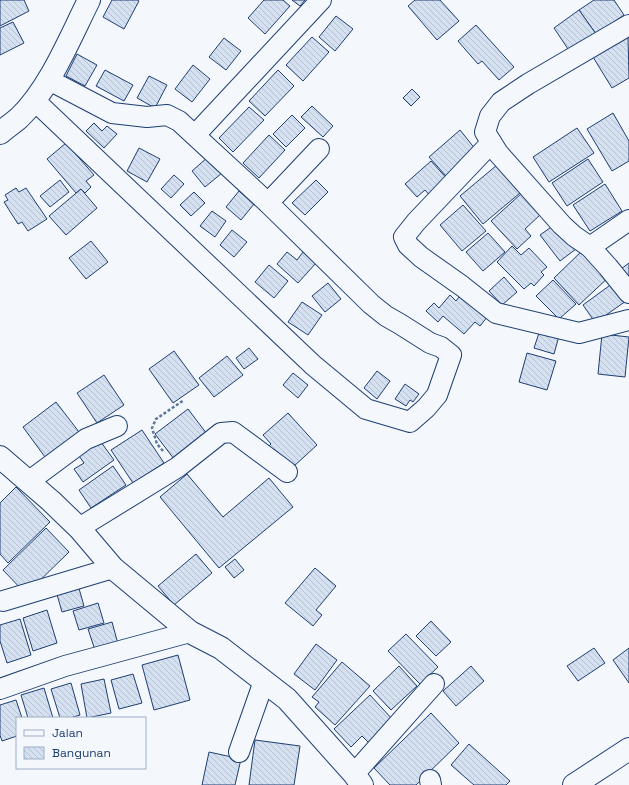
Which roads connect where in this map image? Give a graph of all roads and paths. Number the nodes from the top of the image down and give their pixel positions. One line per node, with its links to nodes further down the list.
1 (89, 0): 4 (street)
2 (320, 0): 7 (street)
3 (629, 25): 8 (street)
4 (48, 80): 5 (street); 7 (street)
5 (34, 100): 6 (street); 10 (street)
6 (0, 133)
7 (195, 135): 10 (street)
8 (491, 143): 12 (street); 14 (street)
9 (319, 149): 10 (street)
10 (268, 203)
11 (629, 220): 12 (street)
12 (590, 247): 13 (street)
13 (629, 293)
14 (629, 320)
15 (184, 400): 18 (path)
16 (117, 426): 20 (street)
17 (0, 457): 20 (street)
18 (178, 467): 19 (street); 21 (street)
19 (287, 472)
20 (28, 482): 21 (street)
21 (79, 528): 22 (street)
22 (113, 568): 23 (street); 24 (street)
23 (3, 601)
24 (190, 632): 25 (street); 27 (street)
25 (264, 681): 29 (street); 30 (street)
26 (434, 684): 30 (street)
27 (0, 689)
28 (629, 749): 31 (street)
29 (238, 752)
30 (358, 779)
31 (574, 785)

